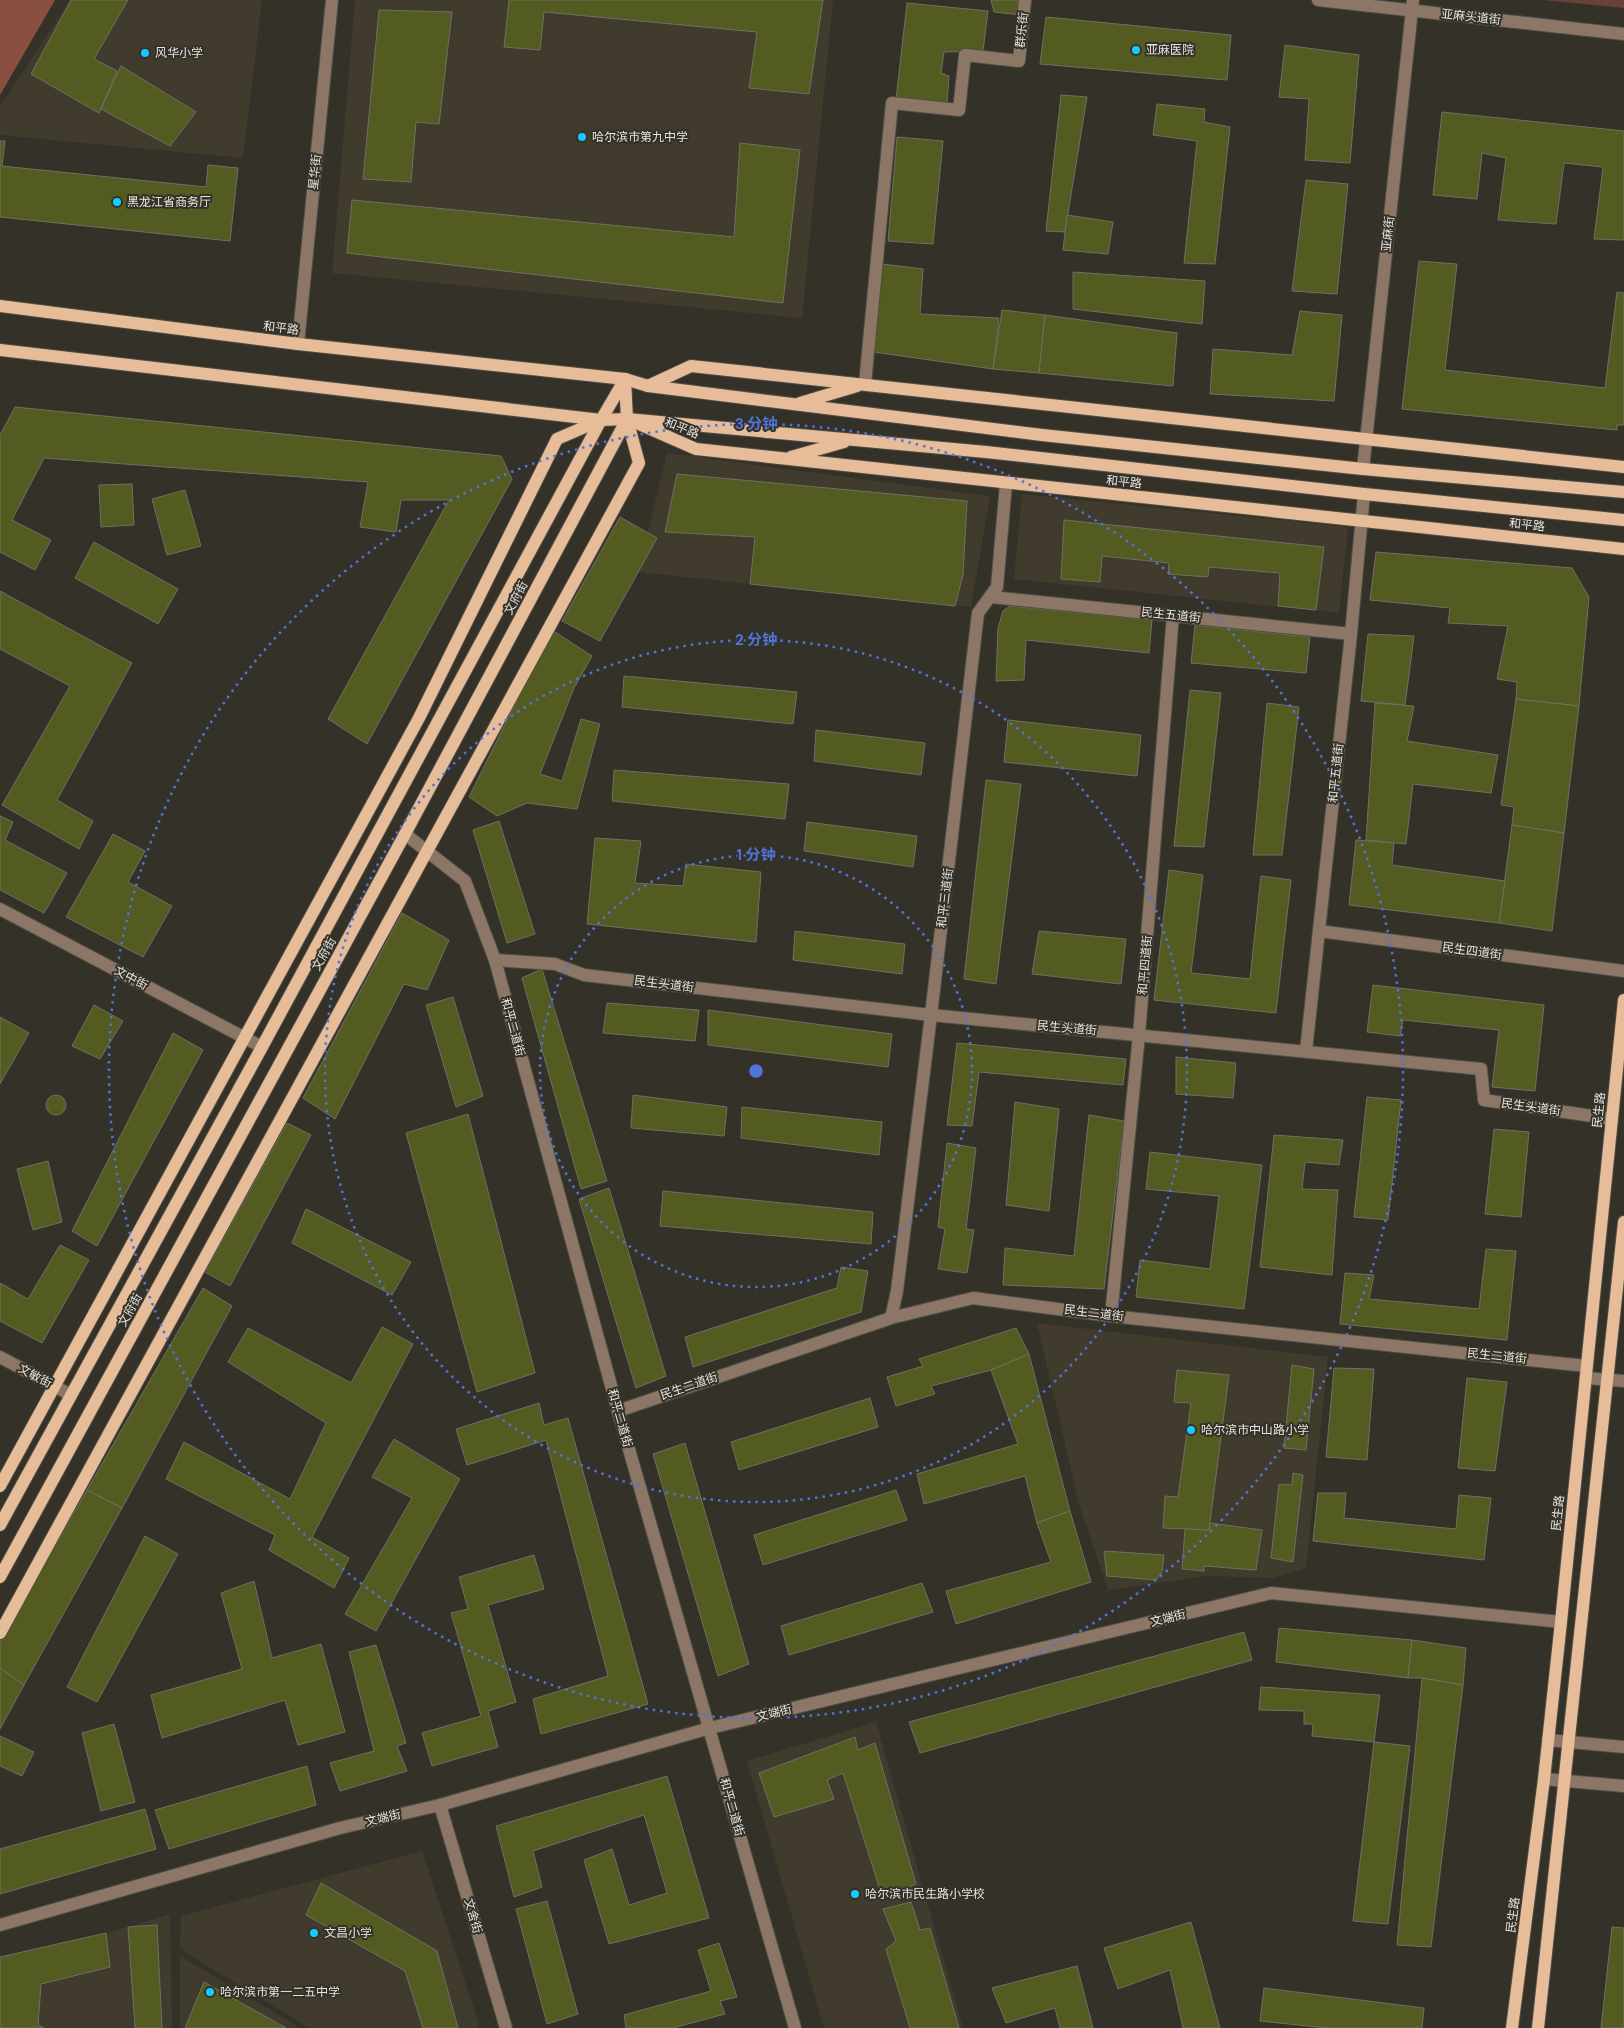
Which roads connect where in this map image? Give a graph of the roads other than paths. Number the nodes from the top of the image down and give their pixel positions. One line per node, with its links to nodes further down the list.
1 (332, 0): 7 (street, 星华街)
2 (1025, 0): 10 (street, 群乐街)
3 (1318, 0): 4 (street, 亚麻头道街)
4 (1412, 5): 5 (street, 亚麻头道街); 15 (street, 亚麻街)
5 (1624, 34)
6 (0, 306): 7 (main road, 和平路)
7 (298, 344): 9 (main road, 和平路)
8 (0, 350): 14 (main road, 和平路)
9 (625, 379): 11 (main road, 和平路); 13 (main road); 14 (main road, 文府街)
10 (865, 384): 11 (main road); 12 (main road); 15 (main road)
11 (648, 386): 12 (main road, 和平路)
12 (794, 404): 19 (main road, 和平路)
13 (627, 419): 14 (main road, 和平路); 16 (main road, 和平路); 17 (main road, 和平路); 29 (main road, 文府街); 30 (main road)
14 (601, 420): 38 (main road); 39 (main road, 文府街)
15 (1366, 439): 18 (main road); 19 (street, 亚麻街)
16 (853, 440): 17 (main road); 22 (main road, 和平路)
17 (784, 459): 20 (main road, 和平路)
18 (1624, 467)
19 (1362, 469): 21 (main road, 和平路)
20 (1006, 484): 24 (main road, 和平路); 26 (street, 和平三道街)
21 (1624, 492)
22 (1364, 494): 23 (main road, 和平路); 24 (street, 和平五道街)
23 (1624, 520)
24 (1362, 521): 25 (main road, 和平路); 28 (street, 和平五道街)
25 (1624, 549)
26 (991, 597): 27 (street, 民生五道街); 36 (street, 和平三道街)
27 (1173, 615): 28 (street, 民生五道街); 37 (street, 和平四道街)
28 (1351, 634): 32 (street, 和平五道街)
29 (406, 834): 30 (street, 和平二道街); 54 (main road, 文府街)
30 (427, 851): 33 (street, 和平二道街); 56 (main road)
31 (0, 908): 38 (street, 文中街)
32 (1320, 931): 34 (street, 民生四道街); 40 (street, 和平五道街)
33 (495, 960): 36 (street, 民生头道街); 51 (street, 和平二道街)
34 (1624, 971)
35 (1624, 1000): 41 (main road, 民生路)
36 (931, 1015): 37 (street, 民生头道街); 44 (street, 和平三道街)
37 (1139, 1035): 40 (street, 民生头道街); 43 (street, 和平四道街)
38 (244, 1038): 39 (street, 文中街); 49 (main road)
39 (262, 1047): 50 (main road, 文府街)
40 (1306, 1051): 41 (street, 民生头道街)
41 (1612, 1118): 46 (main road, 民生路)
42 (1624, 1222): 47 (main road)
43 (1112, 1316): 44 (street, 民生二道街); 46 (street, 民生二道街)
44 (891, 1318): 51 (street, 民生二道街)
45 (0, 1357): 49 (street, 文敏街)
46 (1586, 1372): 47 (street, 民生二道街); 55 (main road, 民生路)
47 (1606, 1379): 48 (street, 民生二道街); 59 (main road)
48 (1624, 1380)
49 (54, 1386): 50 (street, 文敏街); 52 (main road)
50 (71, 1395): 53 (main road, 文府街)
51 (618, 1410): 57 (street, 和平二道街)
52 (0, 1486)
53 (0, 1525)
54 (0, 1576)
55 (1561, 1622): 57 (street, 文端街); 58 (main road, 民生路)
56 (0, 1633)
57 (710, 1728): 64 (street, 文端街); 67 (street, 和平二道街)
58 (1548, 1740): 59 (street); 61 (main road, 民生路)
59 (1568, 1741): 60 (street); 62 (main road)
60 (1624, 1747)
61 (1544, 1779): 62 (street); 68 (main road, 民生路)
62 (1565, 1781): 63 (street); 69 (main road)
63 (1624, 1786)
64 (440, 1805): 65 (street, 文端街); 66 (street, 文舍街)
65 (0, 1925)
66 (506, 2028)
67 (795, 2028)
68 (1512, 2028)
69 (1538, 2028)

